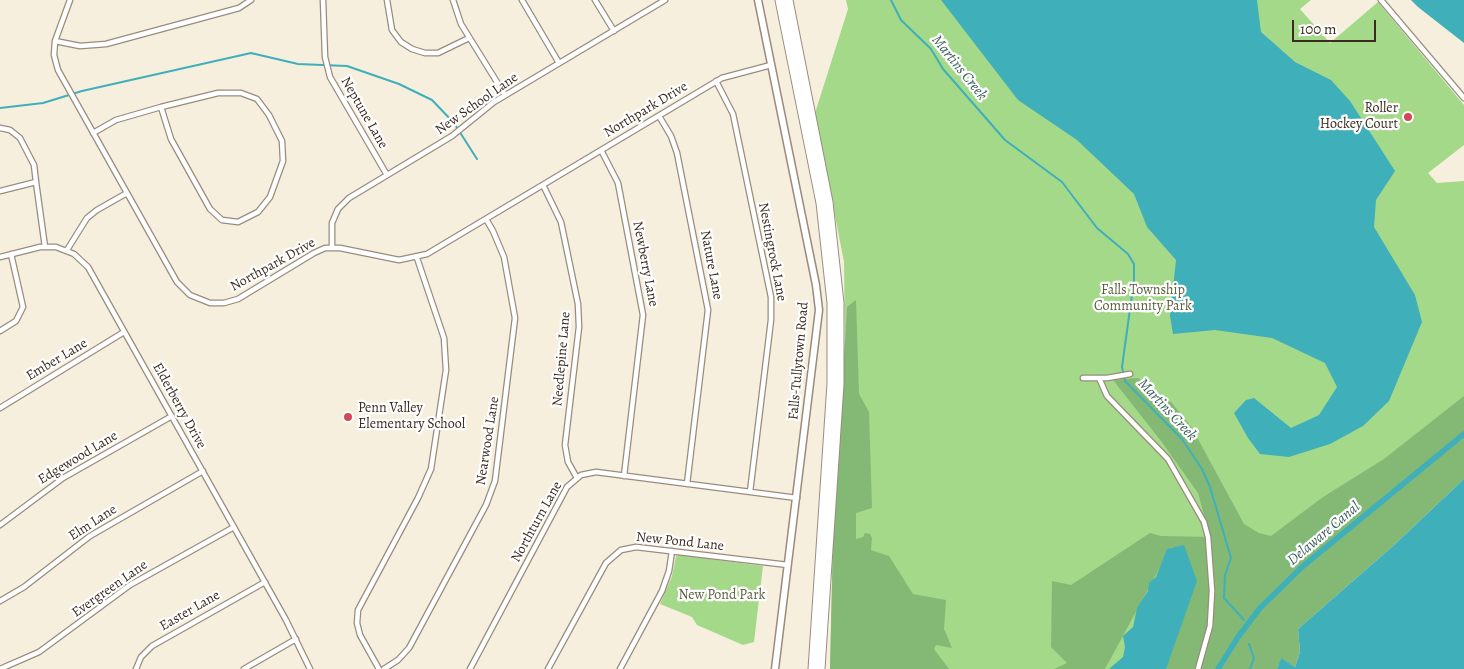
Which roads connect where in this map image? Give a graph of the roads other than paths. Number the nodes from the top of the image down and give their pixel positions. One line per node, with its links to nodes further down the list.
1 (70, 0): 15 (street, Northpark Drive)
2 (250, 0): 15 (street)
3 (323, 0): 26 (street, Neptune Lane)
4 (387, 0): 14 (street)
5 (452, 0): 14 (street)
6 (522, 0): 16 (street)
7 (595, 0): 13 (street)
8 (665, 0): 13 (street, New School Lane)
9 (758, 0): 17 (street, Falls-Tullytown Road)
10 (780, 0): 69 (highway)
11 (788, 0): 56 (highway)
12 (1381, 0): 20 (street)
13 (614, 31): 16 (street, New School Lane)
14 (469, 38): 19 (street)
15 (55, 41): 24 (street, Northpark Drive)
16 (559, 64): 19 (street, New School Lane)
17 (771, 65): 18 (street, Northpark Drive); 50 (street, Falls-Tullytown Road)
18 (716, 82): 22 (street, Northpark Drive); 49 (street, Nestingrock Lane)
19 (505, 95): 26 (street, New School Lane)
20 (1464, 98)
21 (161, 108): 21 (street); 24 (street)
22 (658, 116): 25 (street, Northpark Drive); 48 (street, Nature Lane)
23 (0, 128): 27 (street)
24 (93, 133): 30 (street, Northpark Drive)
25 (601, 150): 28 (street, Northpark Drive); 46 (street, Newberry Lane)
26 (387, 175): 33 (street, New School Lane)
27 (36, 182): 29 (street); 32 (street)
28 (543, 185): 31 (street, Northpark Drive); 47 (street, Needlepine Lane)
29 (0, 191)
30 (127, 193): 33 (street, Northpark Drive); 34 (street)
31 (486, 219): 37 (street, Northpark Drive); 64 (street, Nearwood Lane)
32 (45, 247): 34 (street); 35 (street)
33 (332, 248): 37 (street, Northpark Drive)
34 (68, 250): 39 (street, Elderberry Drive)
35 (11, 254): 36 (street); 38 (street)
36 (0, 257)
37 (417, 258): 63 (street)
38 (0, 330)
39 (124, 332): 43 (street, Ember Lane); 44 (street, Elderberry Drive)
40 (1130, 374): 42 (street)
41 (1083, 378): 42 (street)
42 (1099, 378): 72 (street)
43 (0, 408)
44 (172, 416): 45 (street, Elderberry Drive); 51 (street, Edgewood Lane)
45 (203, 472): 52 (street, Elderberry Drive); 57 (street, Elm Lane)
46 (624, 476): 47 (street, Northturn Lane); 48 (street, Northturn Lane)
47 (577, 478): 65 (street, Northturn Lane)
48 (687, 484): 49 (street, Northturn Lane)
49 (750, 492): 50 (street, Northturn Lane)
50 (797, 498): 54 (street, Falls-Tullytown Road)
51 (0, 525)
52 (234, 527): 55 (street, Elderberry Drive); 59 (street, Evergreen Lane)
53 (672, 551): 54 (street, New Pond Lane); 66 (street, New Pond Lane); 67 (street)
54 (788, 565): 68 (street, Falls-Tullytown Road)
55 (265, 582): 58 (street, Elderberry Drive); 60 (street, Easter Lane)
56 (825, 594): 70 (highway); 71 (highway)
57 (0, 601)
58 (296, 639): 61 (street); 62 (street, Elderberry Drive)
59 (0, 669)
60 (136, 669)
61 (244, 669)
62 (310, 669)
63 (379, 669)
64 (384, 669)
65 (470, 669)
66 (548, 669)
67 (620, 669)
68 (775, 669)
69 (811, 669)
70 (820, 669)
71 (825, 669)
72 (1198, 669)

